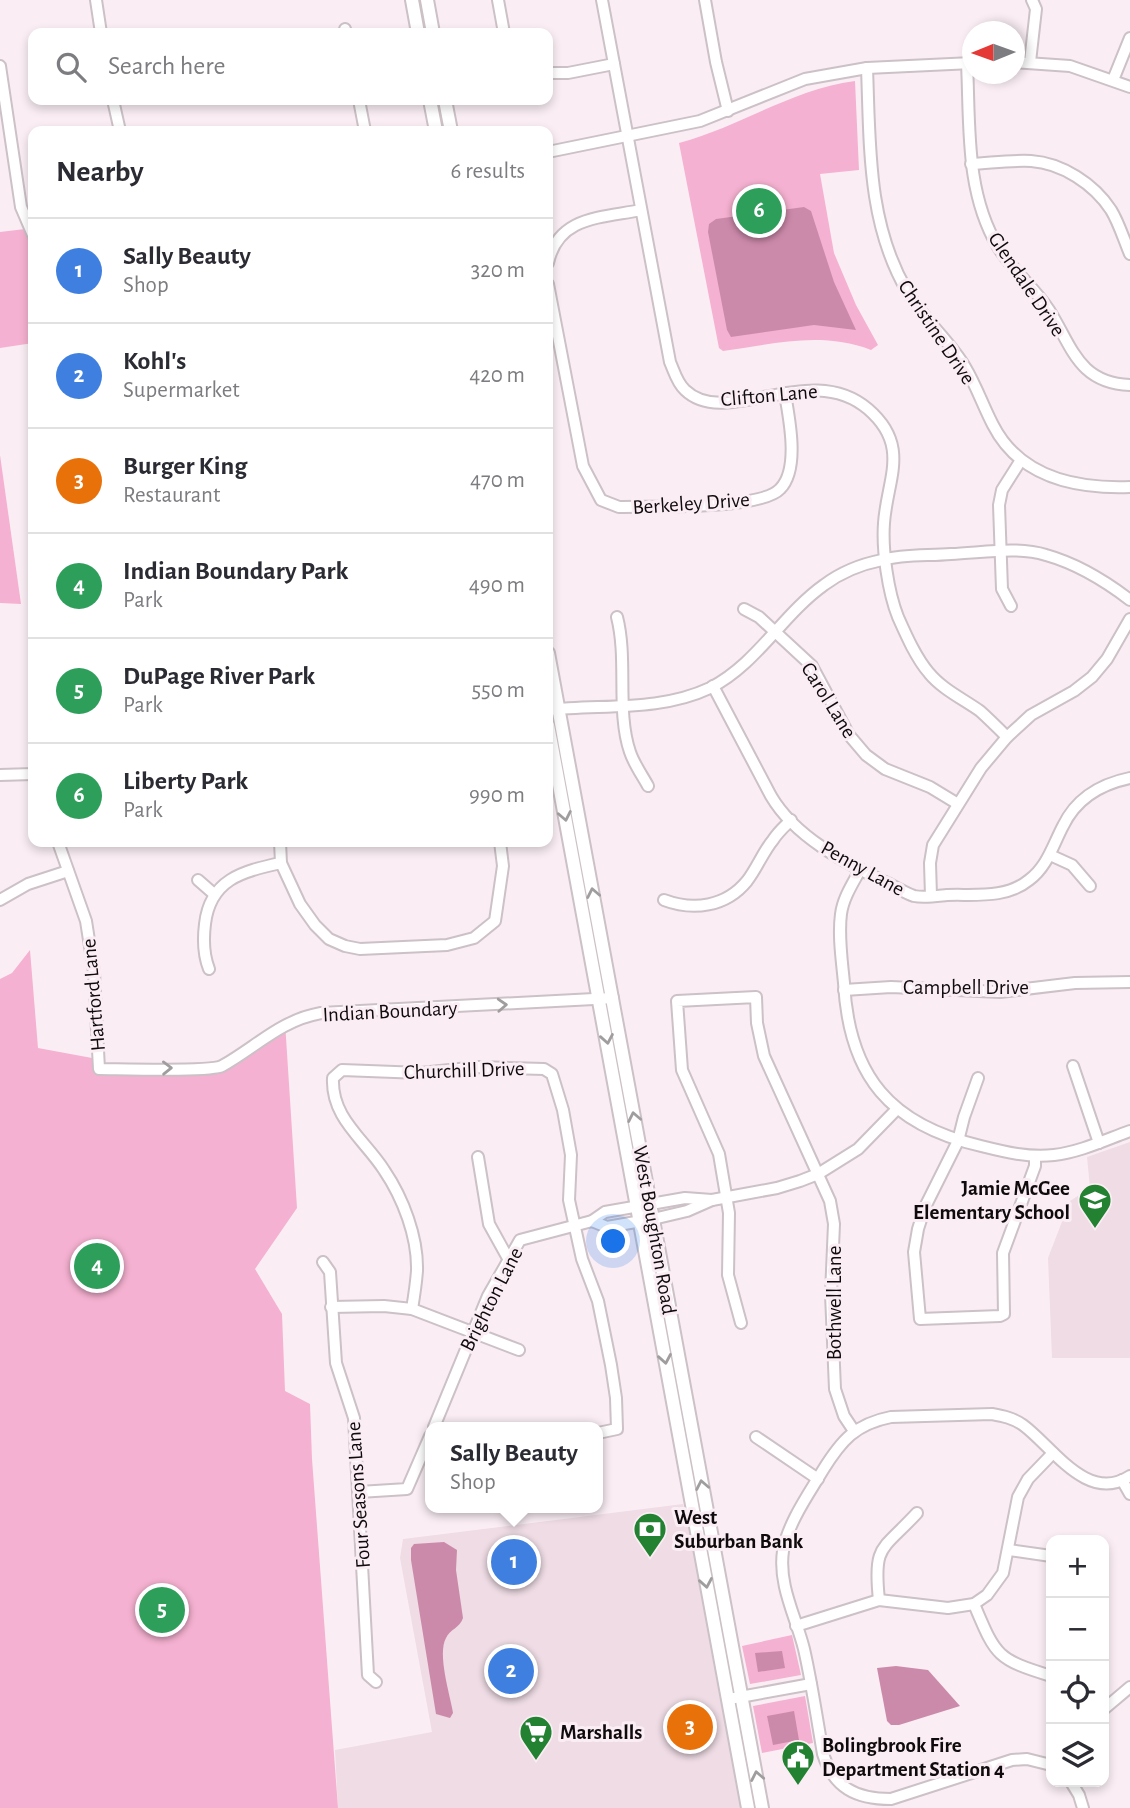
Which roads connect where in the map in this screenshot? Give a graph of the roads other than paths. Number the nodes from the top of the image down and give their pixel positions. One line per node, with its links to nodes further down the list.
1 (96, 0): 8 (street)
2 (412, 0): 9 (main road)
3 (427, 0): 10 (main road)
4 (498, 0): 11 (street)
5 (602, 0): 16 (street, Clifton Lane)
6 (705, 0): 27 (street)
7 (1032, 0): 14 (street)
8 (100, 28)
9 (417, 28)
10 (432, 28)
11 (503, 28)
12 (1130, 38): 20 (street)
13 (1025, 62): 14 (street)
14 (1030, 62): 20 (street)
15 (962, 63): 18 (street)
16 (614, 64): 19 (street); 32 (street, Clifton Lane)
17 (0, 66): 36 (street)
18 (867, 68): 27 (street); 42 (street, Christine Drive)
19 (553, 73)
20 (1113, 80): 22 (street)
21 (970, 84): 34 (street, Glendale Drive)
22 (1130, 88)
23 (114, 105): 28 (street)
24 (360, 105): 29 (street)
25 (431, 105): 30 (main road)
26 (446, 105): 31 (main road)
27 (728, 111): 32 (street)
28 (119, 126)
29 (364, 126)
30 (435, 126)
31 (450, 126)
32 (627, 136): 33 (street); 35 (street, Clifton Lane)
33 (553, 151)
34 (971, 164): 38 (street); 40 (street, Glendale Drive)
35 (641, 210): 37 (street); 41 (street, Clifton Lane)
36 (28, 223)
37 (553, 247)
38 (1130, 254)
39 (553, 310): 41 (street, Berkeley Drive)
40 (1130, 385)
41 (785, 394): 45 (street, Clifton Lane)
42 (1021, 460): 43 (street, Christine Drive); 44 (street)
43 (1130, 486)
44 (1000, 552): 45 (street); 46 (street); 47 (street)
45 (886, 559): 51 (street); 55 (street, Clifton Lane)
46 (1130, 600)
47 (1011, 606)
48 (744, 609): 51 (street, Carol Lane)
49 (617, 617): 53 (street)
50 (1130, 619): 55 (street)
51 (776, 631): 52 (street); 61 (street, Carol Lane)
52 (713, 686): 53 (street); 62 (street, Penny Lane)
53 (624, 706): 54 (street); 60 (street)
54 (553, 710): 79 (main road, West Boughton Road, one-way to 54)
55 (1007, 737): 61 (street)
56 (553, 748): 79 (main road, West Boughton Road, one-way to 79)
57 (28, 774): 58 (street)
58 (0, 775)
59 (1130, 778): 66 (street, Penny Lane)
60 (648, 786)
61 (958, 804): 73 (street)
62 (791, 820): 68 (street, Penny Lane); 75 (street)
63 (60, 847): 69 (street, Hartford Lane)
64 (280, 847): 67 (street)
65 (501, 847): 67 (street)
66 (1049, 855): 71 (street); 73 (street, Penny Lane)
67 (281, 863): 72 (street)
68 (860, 870): 73 (street, Penny Lane); 78 (street)
69 (68, 871): 74 (street); 81 (street, Hartford Lane)
70 (198, 880): 72 (street)
71 (1090, 886)
72 (214, 894): 76 (street)
73 (931, 896)
74 (0, 900)
75 (664, 900)
76 (208, 968)
77 (1130, 982): 78 (street, Campbell Drive)
78 (844, 990): 83 (street)
79 (606, 999): 81 (street, Indian Boundary, one-way to 79); 92 (main road, West Boughton Road)
80 (1073, 1066): 86 (street)
81 (99, 1069)
82 (978, 1078): 85 (street)
83 (897, 1109): 85 (street); 89 (street, Brighton Lane)
84 (1130, 1131): 86 (street)
85 (958, 1141): 88 (street); 88 (street)
86 (1100, 1143): 88 (street)
87 (478, 1157): 96 (street)
88 (1035, 1157)
89 (818, 1174): 90 (street, Brighton Lane); 90 (street, Bothwell Lane); 104 (street, Bothwell Lane)
90 (727, 1197): 91 (street, Brighton Lane); 100 (street)
91 (712, 1200): 92 (street, Brighton Lane); 93 (street, Brighton Lane)
92 (644, 1205): 93 (main road, West Boughton Road); 94 (street, Brighton Lane)
93 (647, 1220): 94 (street, Brighton Lane); 123 (main road, West Boughton Road)
94 (592, 1221): 95 (street, Brighton Lane)
95 (573, 1224): 96 (street, Brighton Lane); 99 (street, Churchill Drive); 105 (street, Churchill Drive)
96 (509, 1260): 101 (street, Brighton Lane)
97 (323, 1262): 98 (street, Four Seasons Lane)
98 (331, 1307): 99 (street); 111 (street, Four Seasons Lane)
99 (412, 1309): 101 (street)
100 (741, 1323)
101 (471, 1334): 102 (street); 103 (street, Brighton Lane)
102 (519, 1350)
103 (436, 1422)
104 (854, 1430): 108 (street); 110 (street)
105 (603, 1432)
106 (756, 1437): 110 (street)
107 (425, 1452): 111 (street)
108 (1053, 1453): 109 (street); 114 (street)
109 (1126, 1478): 112 (street)
110 (818, 1479): 118 (street)
111 (359, 1492): 120 (street, Four Seasons Lane)
112 (1130, 1494)
113 (917, 1513): 116 (street)
114 (1009, 1550): 115 (street); 117 (street)
115 (1046, 1555)
116 (879, 1600): 117 (street); 118 (street)
117 (974, 1604): 119 (street)
118 (796, 1626): 121 (street)
119 (1046, 1674)
120 (376, 1682)
121 (811, 1684): 123 (street); 125 (street)
122 (1130, 1688): 124 (street)
123 (735, 1698): 127 (main road, West Boughton Road); 128 (main road, West Boughton Road, one-way to 123)
124 (1109, 1705)
125 (1046, 1764)
126 (1074, 1787): 129 (street)
127 (748, 1808)
128 (762, 1808)
129 (1083, 1808)

